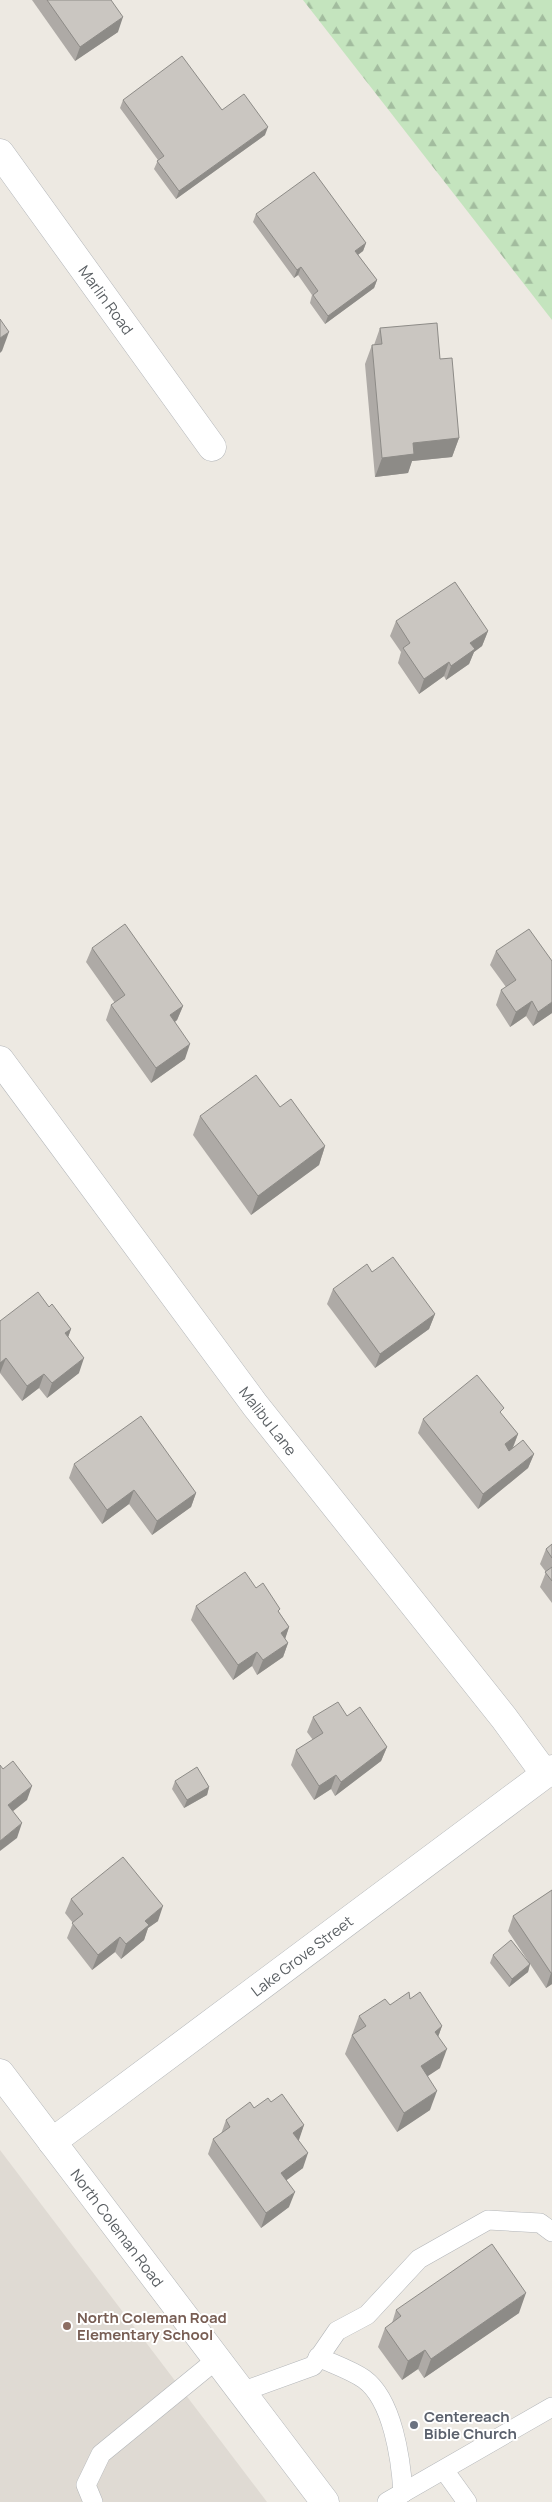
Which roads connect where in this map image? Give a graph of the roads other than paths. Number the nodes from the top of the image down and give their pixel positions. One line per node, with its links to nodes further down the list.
1 (0, 153): 2 (street, Marlin Road)
2 (212, 447)
3 (0, 1060): 4 (street, Malibu Lane)
4 (549, 1772): 6 (street, Lake Grove Street)
5 (0, 2073): 6 (street, North Coleman Road)
6 (52, 2142): 9 (street, North Coleman Road)
7 (552, 2232): 8 (lane)
8 (318, 2357): 10 (lane); 13 (lane)
9 (216, 2360): 10 (street, North Coleman Road); 14 (lane)
10 (241, 2392): 15 (street, North Coleman Road)
11 (552, 2407): 12 (lane)
12 (444, 2470): 13 (lane); 16 (lane)
13 (395, 2497)
14 (93, 2502)
15 (325, 2502)
16 (467, 2502)

